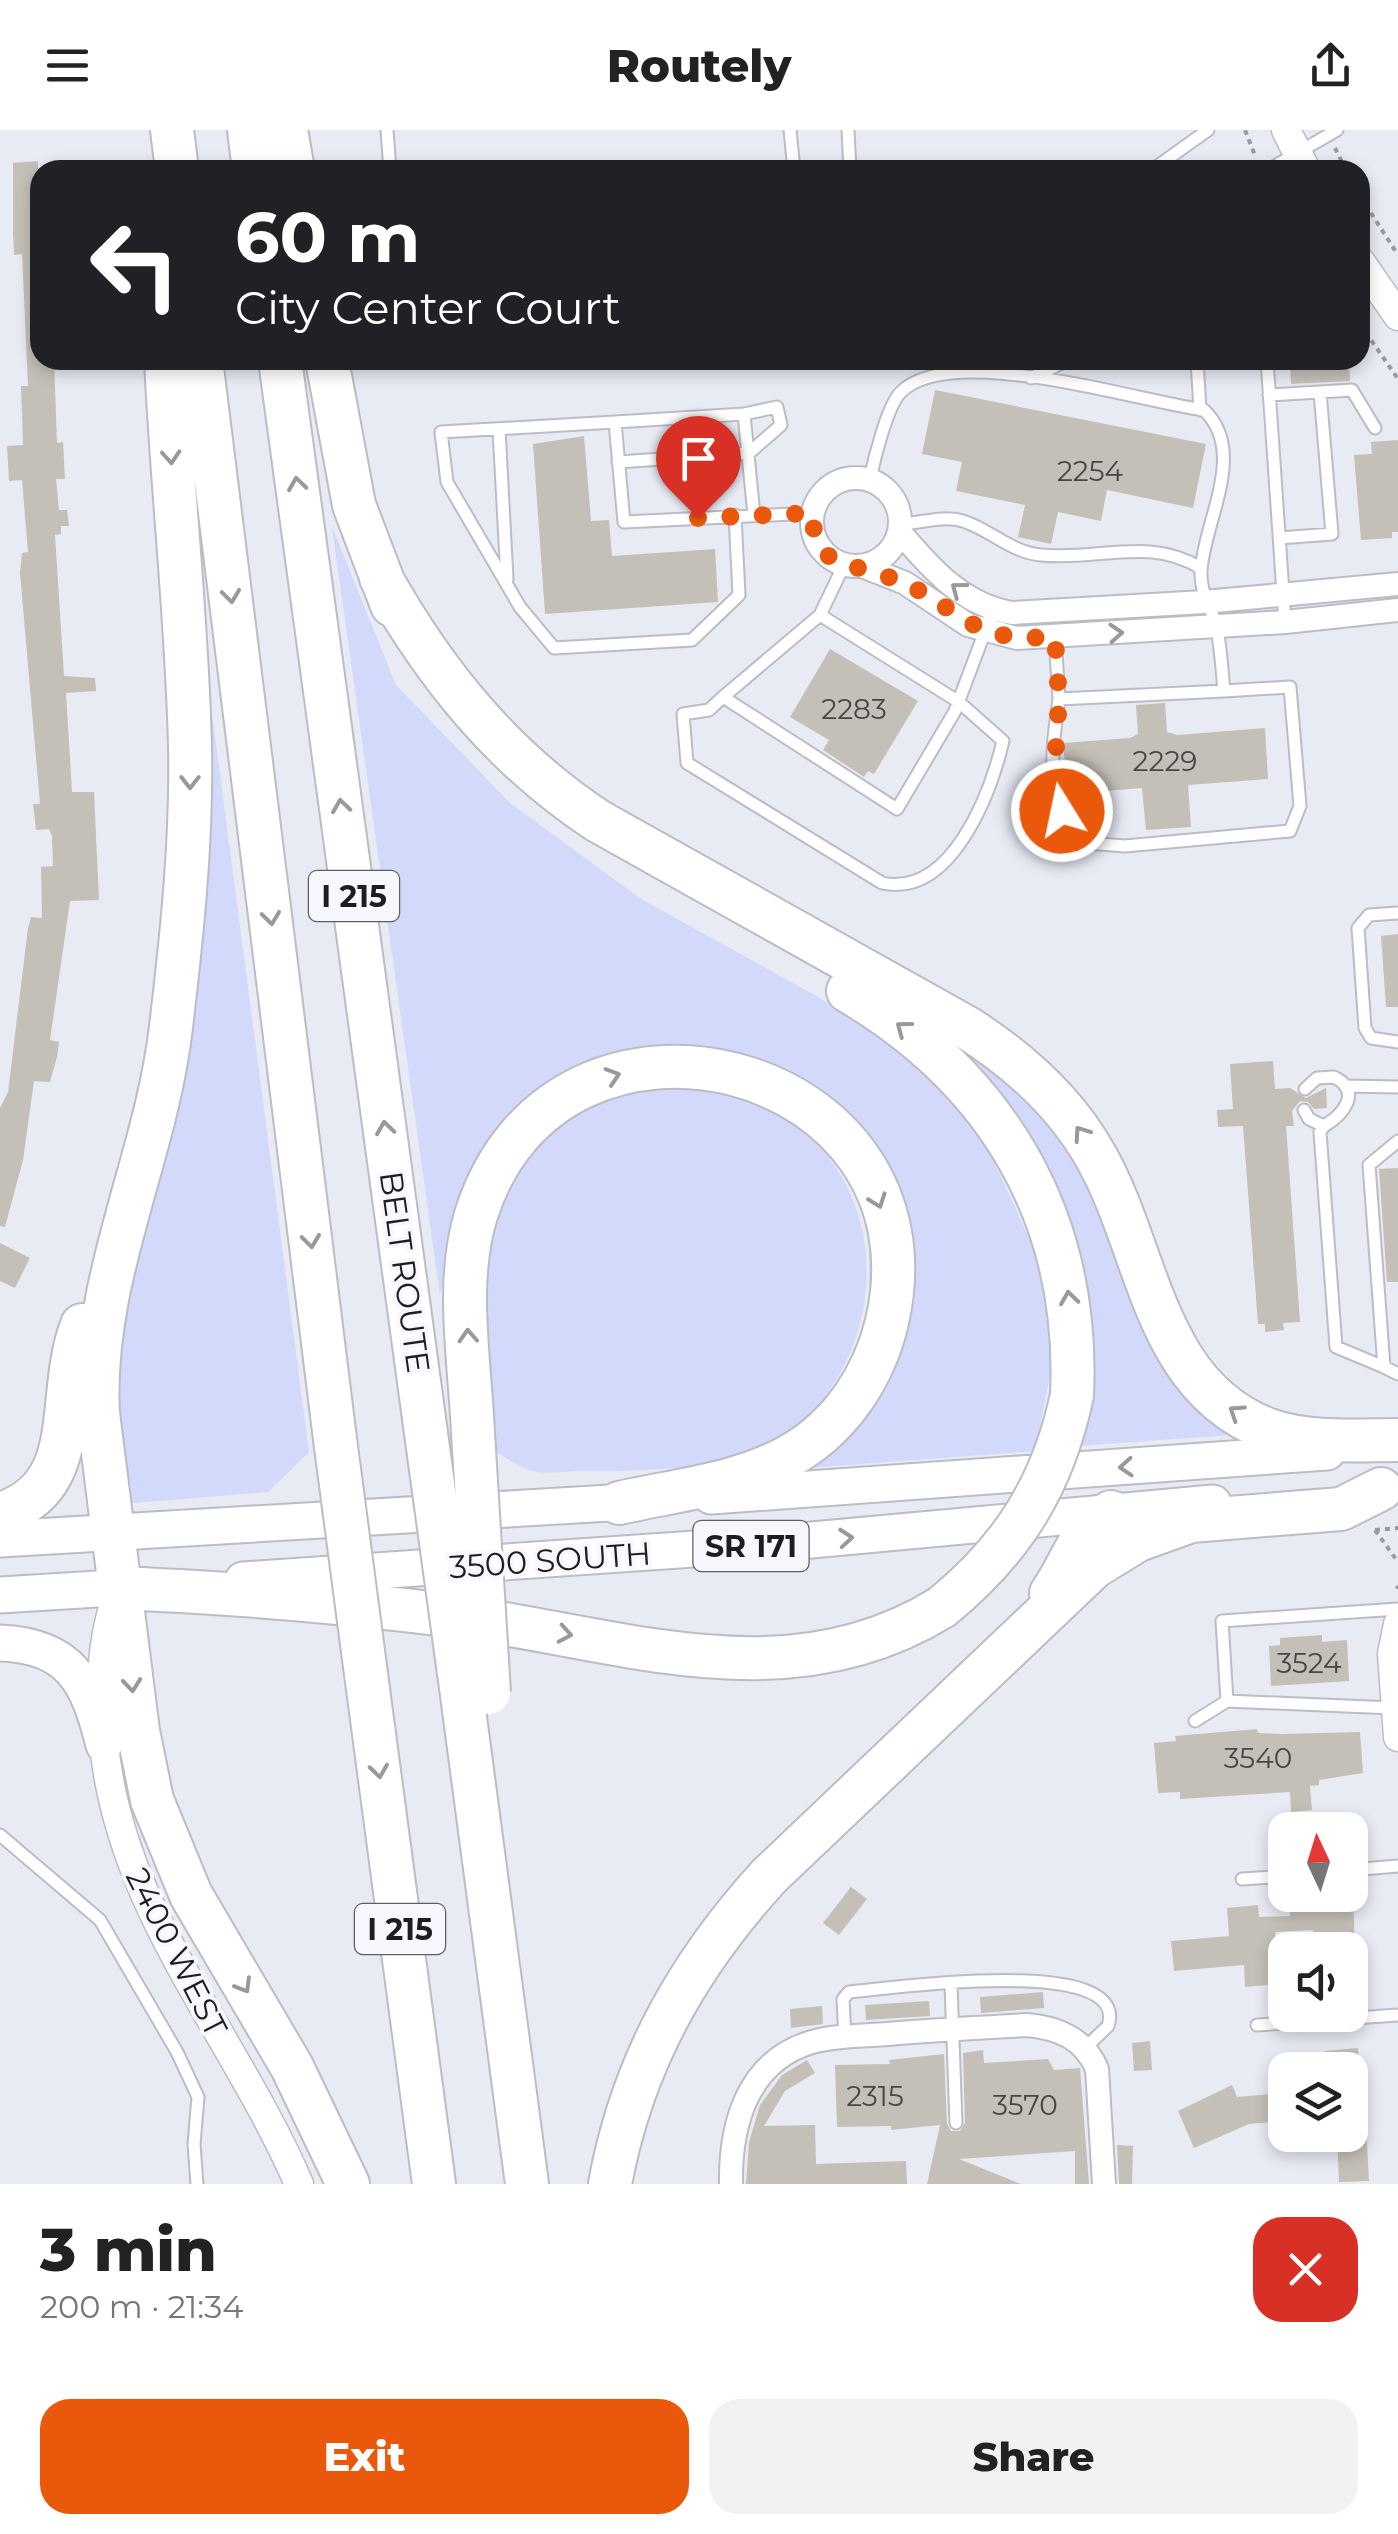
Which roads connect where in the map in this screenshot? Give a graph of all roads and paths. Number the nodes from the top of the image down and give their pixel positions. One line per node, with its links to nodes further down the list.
1 (161, 130): 15 (highway)
2 (172, 130): 16 (highway)
3 (248, 130): 17 (highway)
4 (286, 130): 18 (highway)
5 (387, 130): 19 (lane)
6 (790, 130): 20 (lane)
7 (848, 130): 21 (lane)
8 (1208, 130): 22 (lane)
9 (1245, 130): 11 (path)
10 (1337, 130): 12 (lane)
11 (1251, 144): 12 (path); 13 (path)
12 (1287, 148)
13 (1254, 152)
14 (1339, 156): 23 (path)
15 (161, 160)
16 (176, 160)
17 (252, 160)
18 (291, 160)
19 (389, 160)
20 (793, 160)
21 (850, 160)
22 (1166, 160)
23 (1341, 160)
24 (1370, 212): 25 (path)
25 (1398, 255)
26 (1370, 293): 27 (street)
27 (1398, 316)
28 (1370, 338): 37 (path)
29 (167, 370): 82 (highway, one-way to 82)
30 (202, 370): 121 (highway, I 215, one-way to 121, bridge)
31 (281, 370): 100 (highway, BELT ROUTE / I 215, one-way to 31, bridge)
32 (329, 370): 55 (highway)
33 (1047, 370): 36 (lane)
34 (1197, 370): 40 (lane)
35 (1268, 370): 39 (lane)
36 (1031, 378): 40 (lane); 47 (lane)
37 (1398, 379)
38 (1320, 392): 39 (lane); 44 (lane); 52 (lane)
39 (1269, 396): 52 (lane)
40 (1200, 410): 54 (lane)
41 (744, 414): 42 (lane); 45 (lane); 45 (lane)
42 (615, 422): 43 (lane); 46 (lane)
43 (499, 428): 57 (lane); 57 (lane)
44 (1375, 428)
45 (749, 452): 46 (lane); 49 (lane)
46 (618, 462): 50 (lane)
47 (870, 479): 48 (street); 51 (street)
48 (812, 513): 49 (lane); 53 (street)
49 (754, 515): 50 (lane)
50 (735, 516): 57 (lane)
51 (900, 528): 53 (street); 54 (lane); 64 (street, one-way to 51)
52 (1279, 538): 59 (lane)
53 (853, 565): 62 (lane); 64 (street)
54 (1201, 568): 60 (lane)
55 (381, 578): 85 (highway, one-way to 55); 94 (highway, one-way to 55, bridge)
56 (1398, 584): 58 (street)
57 (507, 585)
58 (1356, 591): 59 (street); 63 (lane)
59 (1283, 596): 60 (street); 65 (lane)
60 (1204, 602): 64 (street); 66 (lane)
61 (1398, 610): 63 (street)
62 (820, 615): 69 (lane); 71 (lane)
63 (1358, 616): 65 (street)
64 (988, 620): 67 (street); 71 (lane)
65 (1285, 622): 66 (street)
66 (1217, 627): 67 (street, one-way to 66); 68 (lane)
67 (1055, 637): 70 (lane)
68 (1224, 691): 70 (lane); 70 (lane)
69 (723, 697): 71 (lane); 71 (lane)
70 (1059, 699)
71 (959, 702)
72 (1398, 913): 73 (lane)
73 (1398, 1042)
74 (1346, 1086): 76 (lane); 77 (lane); 78 (lane)
75 (1398, 1087): 76 (lane)
76 (1372, 1088): 78 (lane)
77 (1305, 1089)
78 (1348, 1107): 80 (lane)
79 (1304, 1110): 80 (lane)
80 (1324, 1126): 83 (lane)
81 (1398, 1141): 83 (lane)
82 (112, 1267): 89 (highway); 91 (highway)
83 (1384, 1368): 84 (lane)
84 (1398, 1374)
85 (1398, 1444): 87 (main road, 3500 SOUTH / SR 171, one-way to 87)
86 (1389, 1489): 88 (main road, 3500 SOUTH / SR 171); 98 (highway)
87 (619, 1502): 91 (main road, 3500 SOUTH / SR 171); 100 (highway, one-way to 87, bridge)
88 (1111, 1512): 94 (main road, 3500 SOUTH / SR 171, one-way to 88); 98 (highway)
89 (0, 1514)
90 (1398, 1528): 93 (path)
91 (113, 1531): 92 (main road, 3500 SOUTH / SR 171); 94 (highway)
92 (0, 1539)
93 (1398, 1562)
94 (120, 1588): 95 (main road, 3500 SOUTH / SR 171); 105 (street, 2400 WEST); 120 (highway, one-way to 120)
95 (0, 1595)
96 (1398, 1609): 101 (lane)
97 (1398, 1624): 102 (street)
98 (1026, 1630): 123 (highway)
99 (0, 1643): 105 (main road)
100 (475, 1694): 122 (highway, BELT ROUTE / I 215)
101 (1227, 1701): 102 (lane); 103 (lane)
102 (1396, 1708): 104 (street)
103 (1195, 1722)
104 (1398, 1738)
105 (104, 1745): 119 (street, 2400 WEST)
106 (0, 1835): 118 (lane)
107 (1398, 1866): 108 (lane)
108 (1368, 1868)
109 (1268, 1878): 110 (lane)
110 (1242, 1880)
111 (951, 1985): 114 (lane); 115 (lane); 116 (lane)
112 (1398, 2015): 113 (lane)
113 (1257, 2025)
114 (952, 2029): 115 (street); 116 (street); 117 (lane)
115 (844, 2038): 124 (street)
116 (1086, 2048): 125 (street)
117 (956, 2123)
118 (196, 2184)
119 (299, 2184)
120 (348, 2184)
121 (434, 2184)
122 (528, 2184)
123 (610, 2184)
124 (731, 2184)
125 (1104, 2184)

